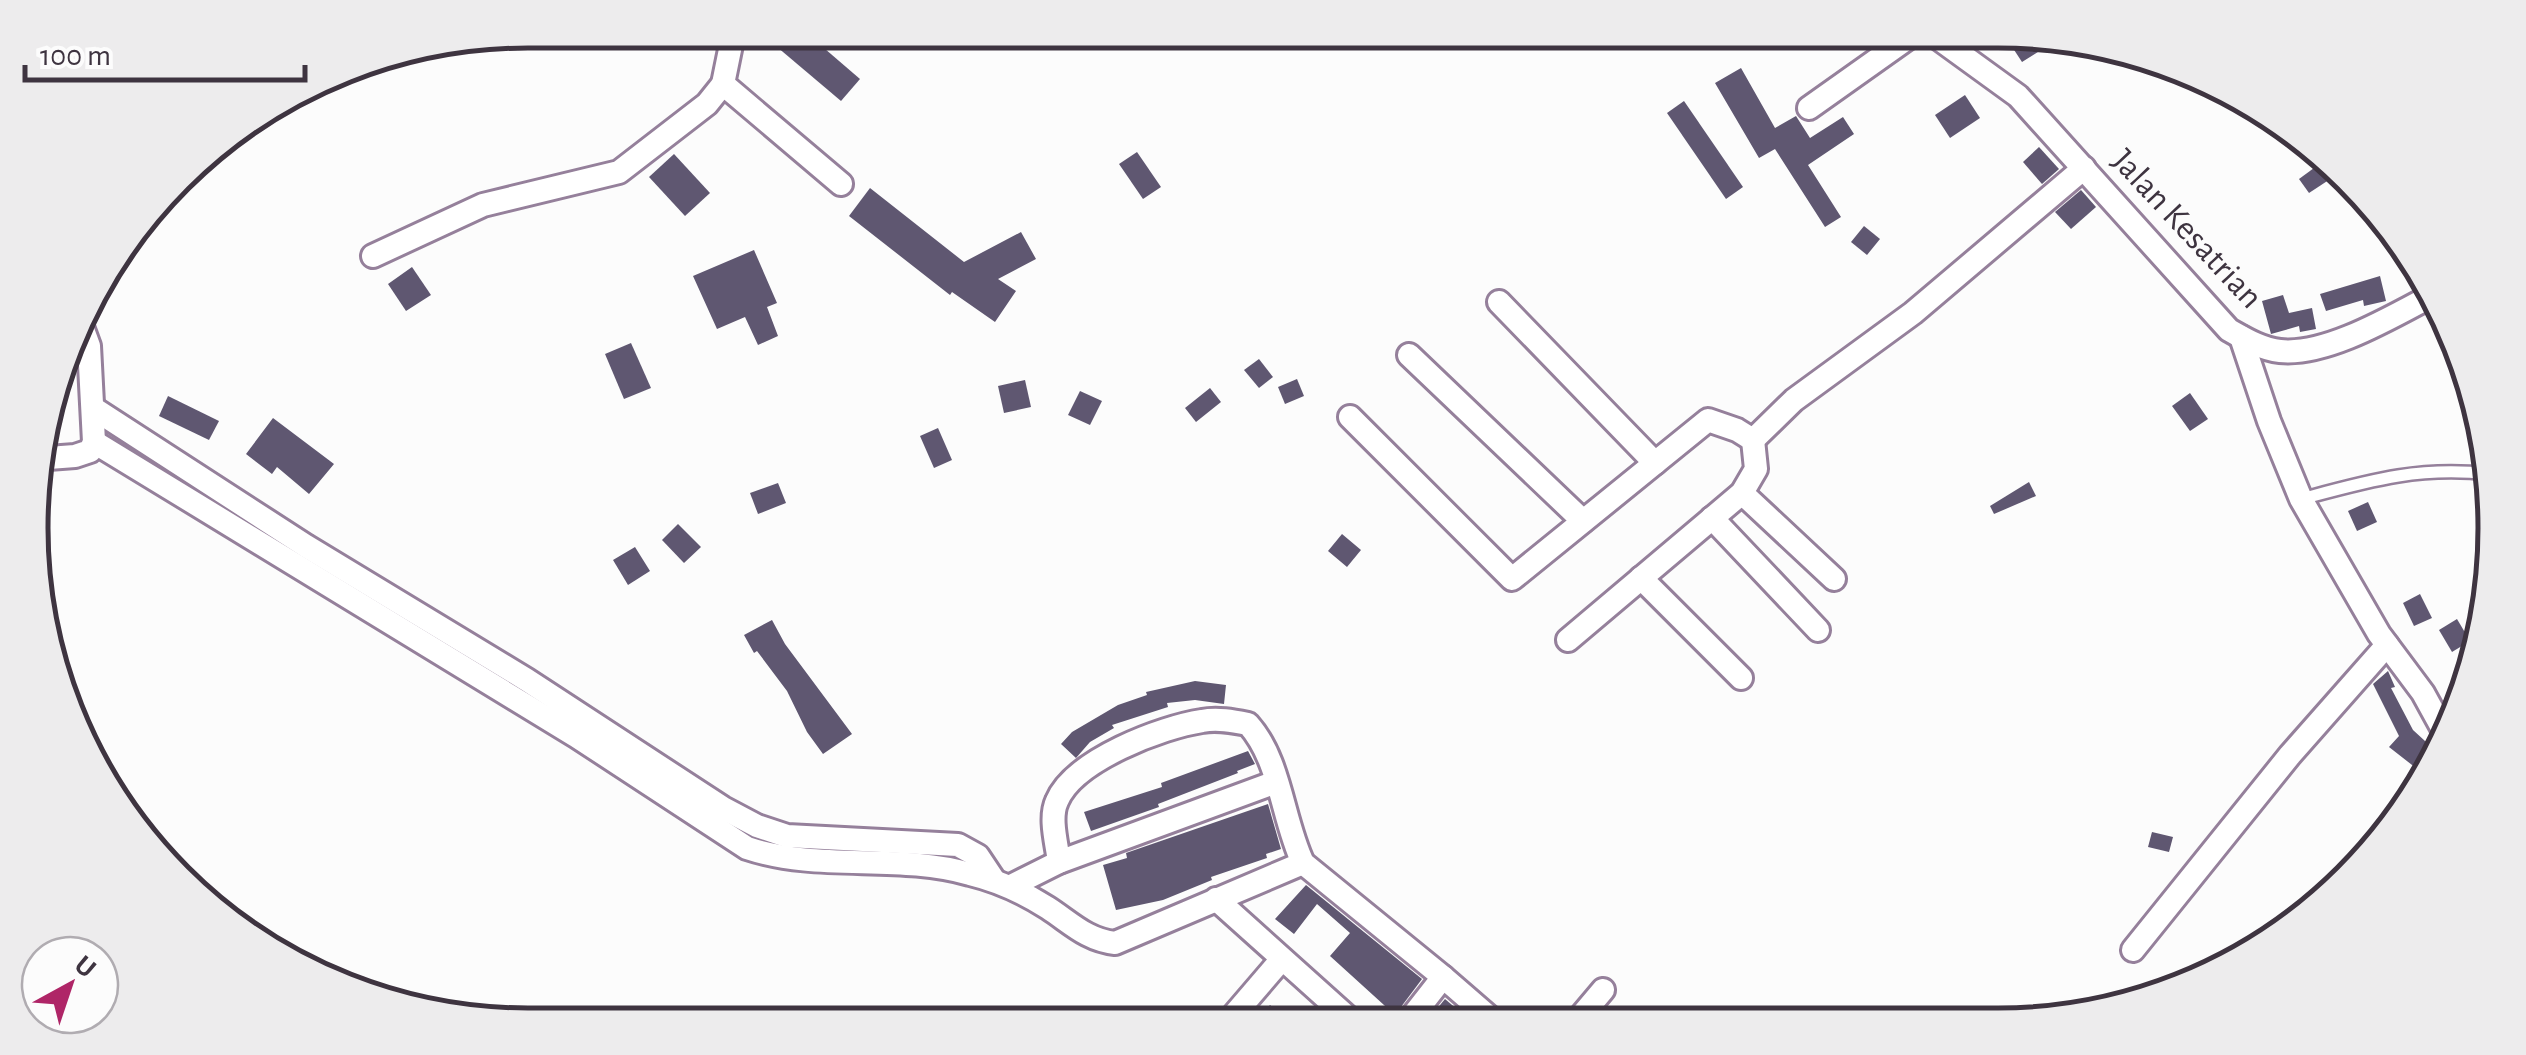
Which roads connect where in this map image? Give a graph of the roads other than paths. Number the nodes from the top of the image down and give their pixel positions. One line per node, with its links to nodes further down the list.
1 (730, 48): 4 (street)
2 (1894, 48): 5 (street)
3 (1962, 48): 6 (street, Jalan Kesatrian)
4 (723, 84): 7 (street); 8 (street)
5 (1810, 108)
6 (2084, 168): 11 (street, Jalan Kesatrian); 16 (street)
7 (842, 184)
8 (373, 256)
9 (2421, 300): 11 (street, Jalan Kesatrian)
10 (1500, 302): 19 (street)
11 (2241, 337): 22 (street)
12 (86, 339): 14 (street)
13 (1409, 354): 24 (street)
14 (93, 408): 17 (street); 35 (street)
15 (1350, 417): 24 (street)
16 (1753, 440): 19 (street); 21 (street)
17 (94, 442): 18 (street); 35 (street)
18 (53, 458)
19 (1655, 463): 24 (street)
20 (2475, 472): 22 (lane)
21 (1742, 493): 23 (street); 26 (street)
22 (2301, 500): 29 (street)
23 (1712, 518): 25 (street); 27 (street)
24 (1583, 520)
25 (1641, 578): 28 (street); 30 (street)
26 (1834, 579)
27 (1818, 630)
28 (1568, 640)
29 (2387, 645): 31 (street); 37 (street)
30 (1741, 678)
31 (2438, 720)
32 (1276, 782): 33 (street); 33 (street); 34 (street)
33 (1060, 862): 35 (street)
34 (1303, 863): 36 (street); 39 (street)
35 (1002, 883): 36 (street)
36 (1216, 899): 38 (street)
37 (2134, 950)
38 (1280, 960): 41 (street); 42 (street)
39 (1443, 977): 43 (street); 44 (street)
40 (1603, 990): 45 (street)
41 (1240, 1008)
42 (1336, 1008)
43 (1418, 1008)
44 (1478, 1008)
45 (1588, 1008)

